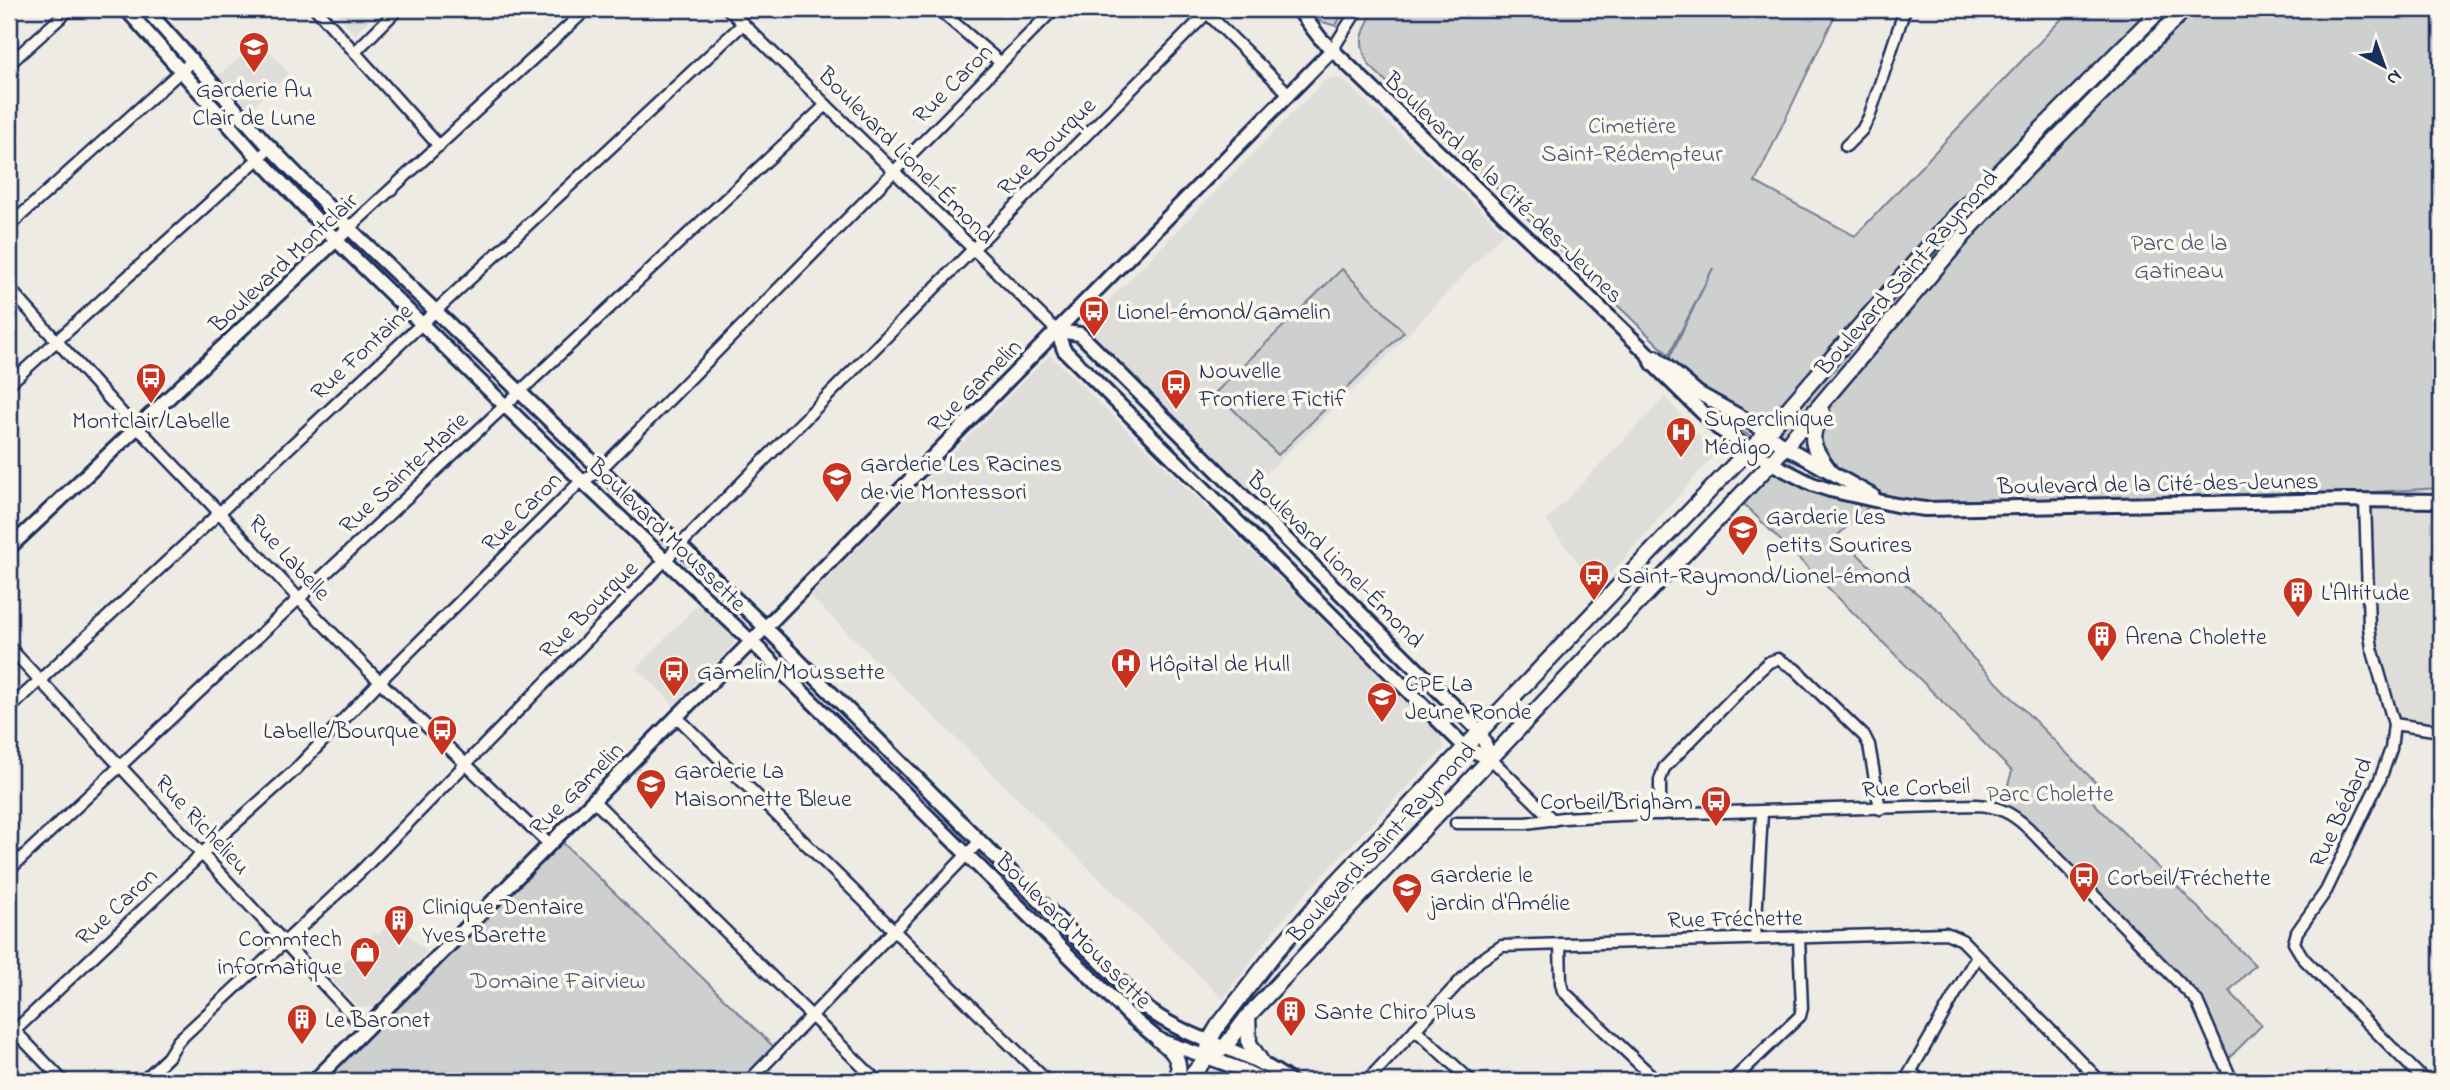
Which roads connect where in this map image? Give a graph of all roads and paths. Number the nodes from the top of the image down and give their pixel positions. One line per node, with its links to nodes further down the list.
1 (70, 9): 21 (street)
2 (126, 9): 22 (street, Boulevard Moussette)
3 (146, 9): 19 (street, Boulevard Moussette)
4 (316, 9): 18 (street)
5 (398, 9): 18 (street)
6 (587, 9): 25 (street, Boulevard Montclair)
7 (728, 9): 16 (street, Boulevard Lionel-Émond)
8 (937, 9): 20 (street)
9 (1054, 9): 20 (street, Rue Caron)
10 (1298, 9): 17 (street, Boulevard de la Cité-des-Jeunes)
11 (1358, 9): 17 (street, Rue Gamelin)
12 (1905, 9): 26 (street)
13 (2161, 9): 45 (main road, Boulevard Saint-Raymond)
14 (2185, 9): 42 (main road, Boulevard Saint-Raymond)
15 (1205, 11): 23 (street); 33 (street, Rue Bourque)
16 (743, 24): 24 (street, Boulevard Lionel-Émond); 35 (street, Rue Fontaine)
17 (1332, 50): 23 (street, Rue Gamelin); 39 (street, Boulevard de la Cité-des-Jeunes)
18 (355, 52): 25 (street)
19 (192, 61): 22 (street); 27 (street, Boulevard Moussette)
20 (1001, 63): 29 (street, Rue Caron)
21 (9, 64)
22 (181, 70): 28 (street, Boulevard Moussette); 30 (street)
23 (1289, 94): 37 (street, Rue Gamelin)
24 (826, 104): 29 (street, Boulevard Lionel-Émond); 41 (street, Rue Sainte-Marie)
25 (439, 146): 31 (street, Boulevard Montclair)
26 (1846, 146)
27 (270, 148): 28 (street); 31 (street, Boulevard Moussette)
28 (259, 159): 32 (street, Boulevard Moussette); 38 (street)
29 (894, 173): 33 (street, Boulevard Lionel-Émond); 49 (street, Rue Caron)
30 (9, 226)
31 (349, 228): 32 (street, Boulevard Montclair); 35 (street, Boulevard Moussette)
32 (336, 240): 36 (street, Boulevard Moussette); 44 (street, Boulevard Montclair)
33 (973, 250): 37 (street, Boulevard Lionel-Émond); 56 (street, Rue Bourque)
34 (9, 288): 38 (street, Rue Labelle)
35 (436, 311): 36 (street, Rue Fontaine); 41 (street, Boulevard Moussette)
36 (421, 324): 43 (street, Boulevard Moussette); 55 (street, Rue Fontaine)
37 (1057, 331): 60 (street, Rue Gamelin); 69 (street, Boulevard Lionel-Émond); 70 (street, Boulevard Lionel-Émond)
38 (56, 341): 40 (street); 44 (street, Rue Labelle)
39 (1647, 353): 45 (street, Boulevard de la Cité-des-Jeunes); 47 (street, Boulevard de la Cité-des-Jeunes)
40 (9, 384)
41 (519, 392): 43 (street, Rue Sainte-Marie); 49 (street, Boulevard Moussette)
42 (1832, 394): 46 (main road, Boulevard Saint-Raymond); 50 (main road)
43 (505, 405): 51 (street, Boulevard Moussette); 59 (street, Rue Sainte-Marie)
44 (137, 428): 55 (street, Rue Labelle); 57 (street, Boulevard Montclair)
45 (1766, 434): 46 (street, Boulevard de la Cité-des-Jeunes); 47 (main road, Boulevard Saint-Raymond)
46 (1786, 447): 48 (main road, Boulevard Saint-Raymond); 50 (street, Boulevard de la Cité-des-Jeunes)
47 (1749, 450): 48 (street, Boulevard de la Cité-des-Jeunes); 69 (main road, Boulevard Saint-Raymond)
48 (1771, 463): 52 (street, Boulevard de la Cité-des-Jeunes); 71 (main road, Boulevard Saint-Raymond)
49 (600, 470): 51 (street, Rue Caron); 56 (street, Boulevard Moussette)
50 (1829, 470): 52 (street, Boulevard de la Cité-des-Jeunes)
51 (582, 481): 58 (street, Boulevard Moussette); 64 (street, Rue Caron)
52 (1877, 499): 53 (street, Boulevard de la Cité-des-Jeunes)
53 (2365, 500): 54 (street, Boulevard de la Cité-des-Jeunes); 67 (street, Rue Bédard)
54 (2441, 501)
55 (219, 512): 59 (street, Rue Labelle); 63 (street, Rue Fontaine)
56 (680, 545): 58 (street, Rue Bourque); 60 (street, Boulevard Moussette)
57 (9, 548)
58 (666, 560): 61 (street, Boulevard Moussette); 72 (street, Rue Bourque)
59 (299, 599): 64 (street, Rue Labelle); 73 (street, Rue Sainte-Marie)
60 (765, 627): 61 (street, Rue Gamelin); 80 (street, Boulevard Moussette)
61 (751, 642): 66 (street, Rue Gamelin); 83 (street, Boulevard Moussette)
62 (9, 647): 63 (street, Rue Richelieu)
63 (39, 680): 65 (street, Rue Fontaine); 73 (street, Rue Richelieu)
64 (380, 681): 72 (street, Rue Labelle); 82 (street, Rue Caron)
65 (9, 709)
66 (676, 716): 74 (street, Rue Gamelin); 85 (street)
67 (2394, 724): 68 (street); 119 (street, Rue Bédard)
68 (2441, 731)
69 (1481, 733): 70 (main road, Boulevard Saint-Raymond); 71 (street, Boulevard Lionel-Émond)
70 (1466, 748): 71 (street, Boulevard Lionel-Émond); 97 (main road, Boulevard Saint-Raymond)
71 (1491, 759): 78 (street); 91 (main road, Boulevard Saint-Raymond)
72 (466, 764): 81 (street, Rue Labelle); 88 (street, Rue Bourque)
73 (120, 766): 82 (street, Rue Richelieu); 84 (street, Rue Sainte-Marie)
74 (593, 800): 81 (street, Rue Gamelin); 92 (street)
75 (1880, 809): 76 (street, Rue Corbeil); 77 (street); 118 (street, Rue Corbeil)
76 (1762, 812): 77 (street, Rue Corbeil); 87 (street)
77 (1660, 814): 78 (street, Rue Corbeil)
78 (1553, 820): 79 (street, Rue Corbeil)
79 (1455, 823)
80 (979, 842): 83 (street); 97 (street, Boulevard Moussette)
81 (550, 845): 95 (street, Rue Gamelin)
82 (202, 854): 88 (street, Rue Richelieu); 94 (street, Rue Caron)
83 (968, 854): 85 (street); 96 (street, Boulevard Moussette)
84 (9, 870)
85 (894, 930): 92 (street); 107 (street)
86 (1799, 938): 87 (street, Rue Fréchette); 90 (street, Rue Fréchette); 115 (street)
87 (1755, 939): 89 (street, Rue Fréchette)
88 (284, 943): 95 (street, Rue Richelieu); 103 (street, Rue Bourque)
89 (1560, 944): 93 (street, Rue Fréchette); 114 (street)
90 (1977, 956): 101 (street); 117 (street, Rue Fréchette)
91 (1248, 1016): 98 (main road, Boulevard Saint-Raymond); 100 (main road)
92 (811, 1017): 105 (street); 106 (street)
93 (1415, 1029): 112 (street, Rue Fréchette); 113 (street)
94 (11, 1030): 102 (street)
95 (366, 1030): 104 (street, Rue Gamelin)
96 (1159, 1040): 99 (street, Boulevard Moussette); 108 (main road)
97 (1209, 1041): 98 (street, Boulevard Moussette); 99 (main road, Boulevard Saint-Raymond)
98 (1224, 1048): 99 (main road, Boulevard Saint-Raymond); 100 (street, Boulevard Moussette)
99 (1207, 1057): 109 (main road, Boulevard Saint-Raymond); 110 (street, Boulevard Moussette)
100 (1262, 1063): 111 (street, Boulevard Moussette)
101 (1908, 1077): 116 (street)
102 (63, 1081)
103 (143, 1081)
104 (314, 1081)
105 (749, 1081)
106 (877, 1081)
107 (1047, 1081)
108 (1177, 1081)
109 (1186, 1081)
110 (1266, 1081)
111 (1290, 1081)
112 (1367, 1081)
113 (1471, 1081)
114 (1657, 1081)
115 (1732, 1081)
116 (1922, 1081)
117 (2099, 1081)
118 (2232, 1081)
119 (2425, 1081)

